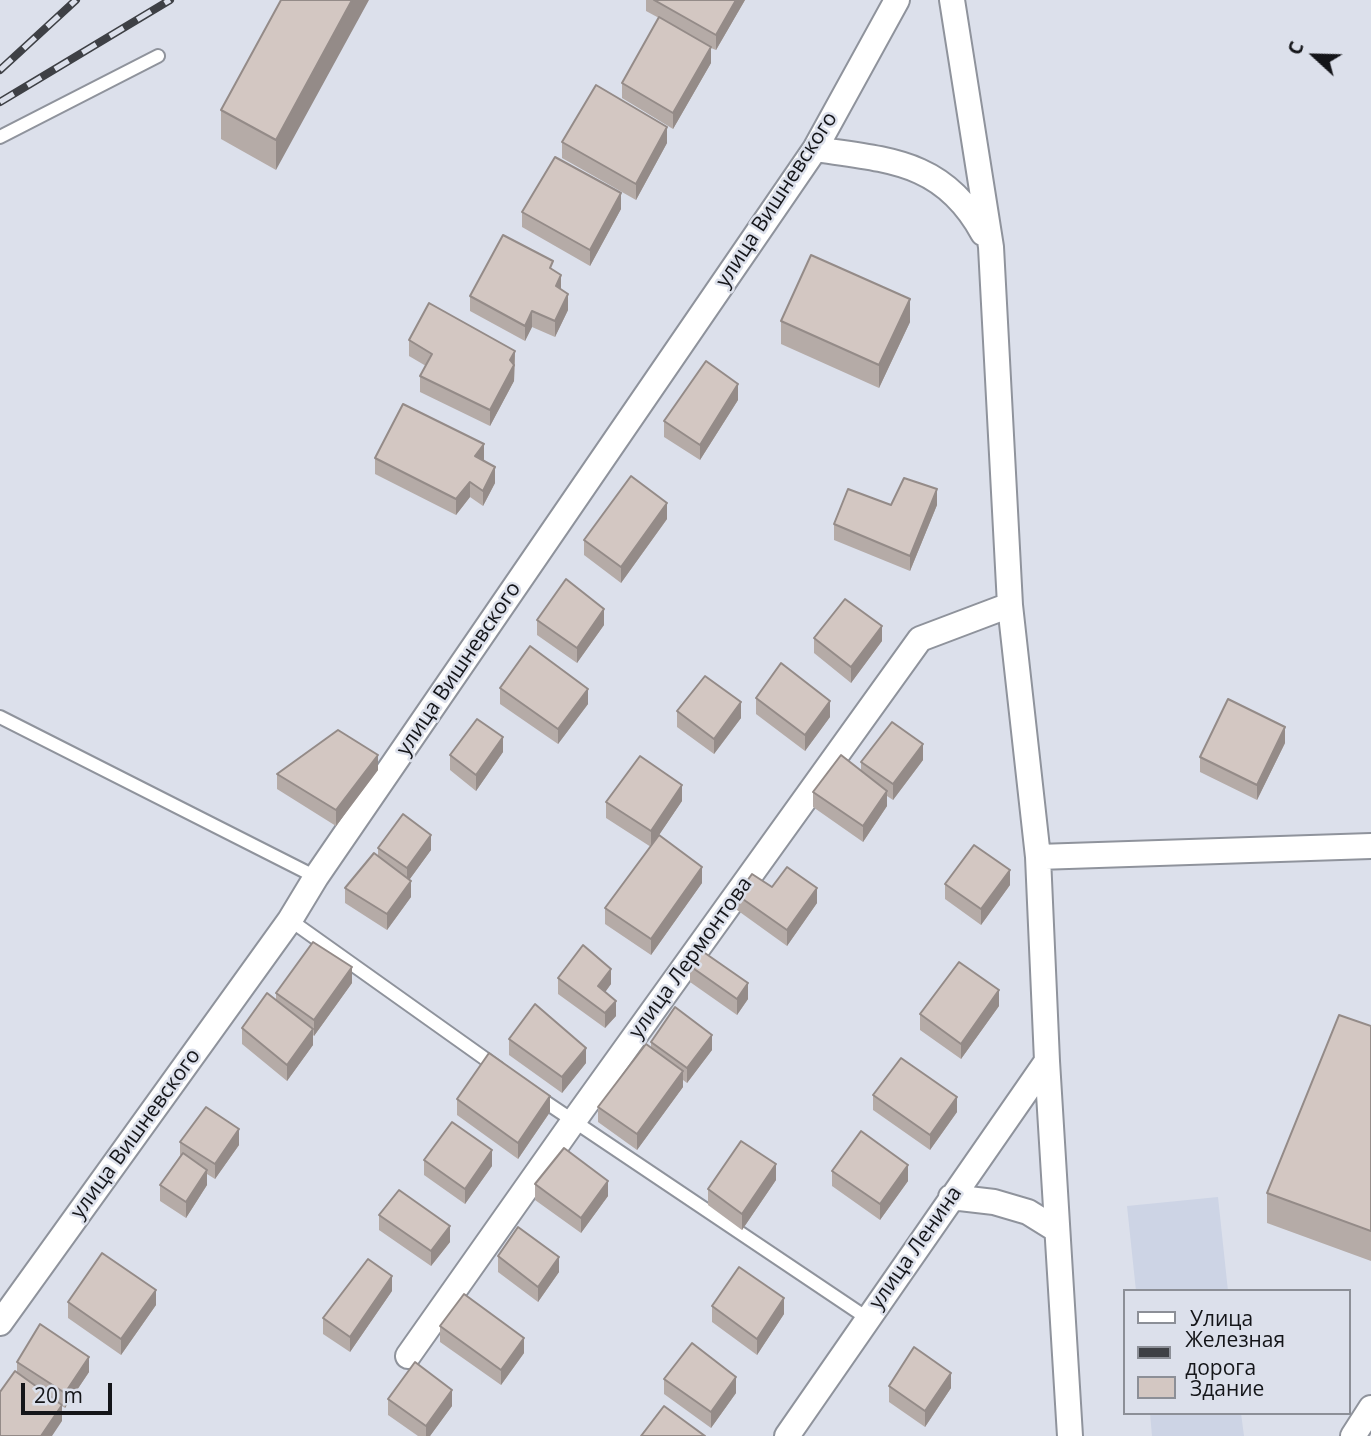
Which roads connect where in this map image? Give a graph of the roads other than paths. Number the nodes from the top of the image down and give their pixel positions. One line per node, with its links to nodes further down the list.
1 (897, 0): 5 (street, улица Вишневского)
2 (952, 0): 6 (street)
3 (158, 56): 4 (lane)
4 (0, 137)
5 (815, 149): 6 (street); 11 (street, улица Вишневского)
6 (991, 247): 7 (street)
7 (1010, 605): 10 (street); 16 (street, улица Лермонтова)
8 (0, 717): 11 (lane)
9 (1371, 846): 10 (street)
10 (1038, 857): 13 (street)
11 (316, 877): 12 (street, улица Вишневского)
12 (290, 920): 14 (lane); 20 (street, улица Вишневского)
13 (1046, 1061): 17 (street, улица Ленина); 18 (street)
14 (505, 1073)
15 (528, 1090): 16 (lane)
16 (573, 1122): 19 (lane); 21 (street, улица Лермонтова)
17 (951, 1197): 18 (street); 19 (street, улица Ленина)
18 (1057, 1230): 24 (street)
19 (867, 1318): 23 (street, улица Ленина)
20 (0, 1323)
21 (408, 1356)
22 (1371, 1408): 25 (street)
23 (787, 1436)
24 (1070, 1436)
25 (1353, 1436)

